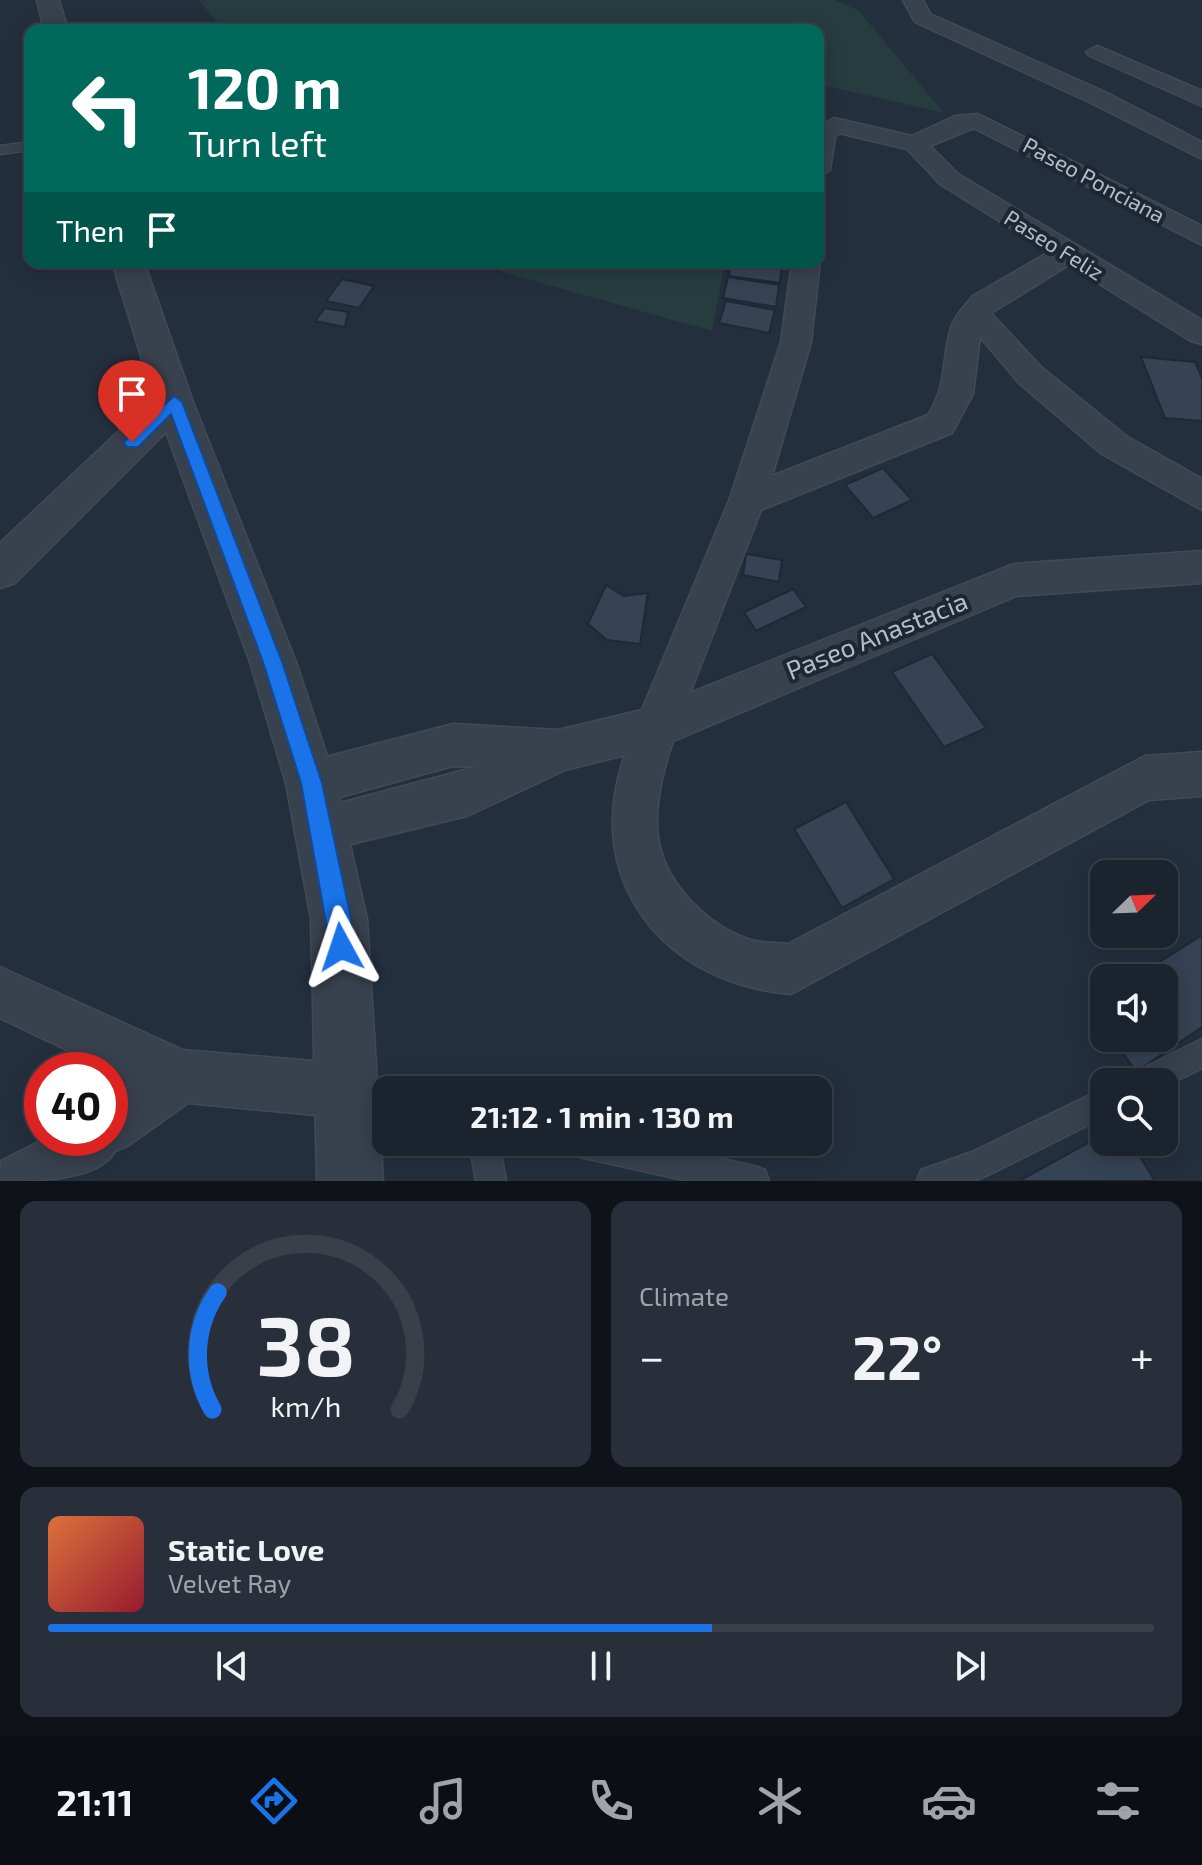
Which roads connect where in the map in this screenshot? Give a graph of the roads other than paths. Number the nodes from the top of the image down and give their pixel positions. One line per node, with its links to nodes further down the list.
1 (48, 0): 3 (street)
2 (913, 0): 10 (street)
3 (54, 24)
4 (1097, 52): 5 (street)
5 (1202, 99)
6 (824, 134): 7 (street)
7 (915, 144): 11 (street, Paseo Ponciana); 12 (street, Paseo Feliz)
8 (24, 147): 9 (lane)
9 (0, 150)
10 (1202, 152)
11 (1202, 237)
12 (1067, 254): 15 (street); 16 (street, Paseo Feliz)
13 (130, 268): 17 (street)
14 (805, 268): 19 (street)
15 (975, 313): 18 (street); 19 (street)
16 (1202, 334)
17 (174, 402): 21 (street); 24 (street)
18 (1202, 496)
19 (747, 501): 22 (street)
20 (1202, 567): 22 (street, Paseo Anastacia)
21 (0, 570)
22 (656, 727): 23 (street); 24 (street, Paseo Anastacia)
23 (1202, 774)
24 (317, 806): 29 (street)
25 (0, 992): 28 (street)
26 (1202, 1053): 27 (lane)
27 (1173, 1068)
28 (181, 1076): 29 (street); 31 (street)
29 (367, 1095): 36 (street)
30 (1090, 1109): 39 (lane)
31 (128, 1113)
32 (68, 1156): 35 (street)
33 (487, 1156): 37 (lane)
34 (642, 1156): 38 (lane)
35 (21, 1181)
36 (350, 1181)
37 (491, 1181)
38 (754, 1181)
39 (932, 1181)

